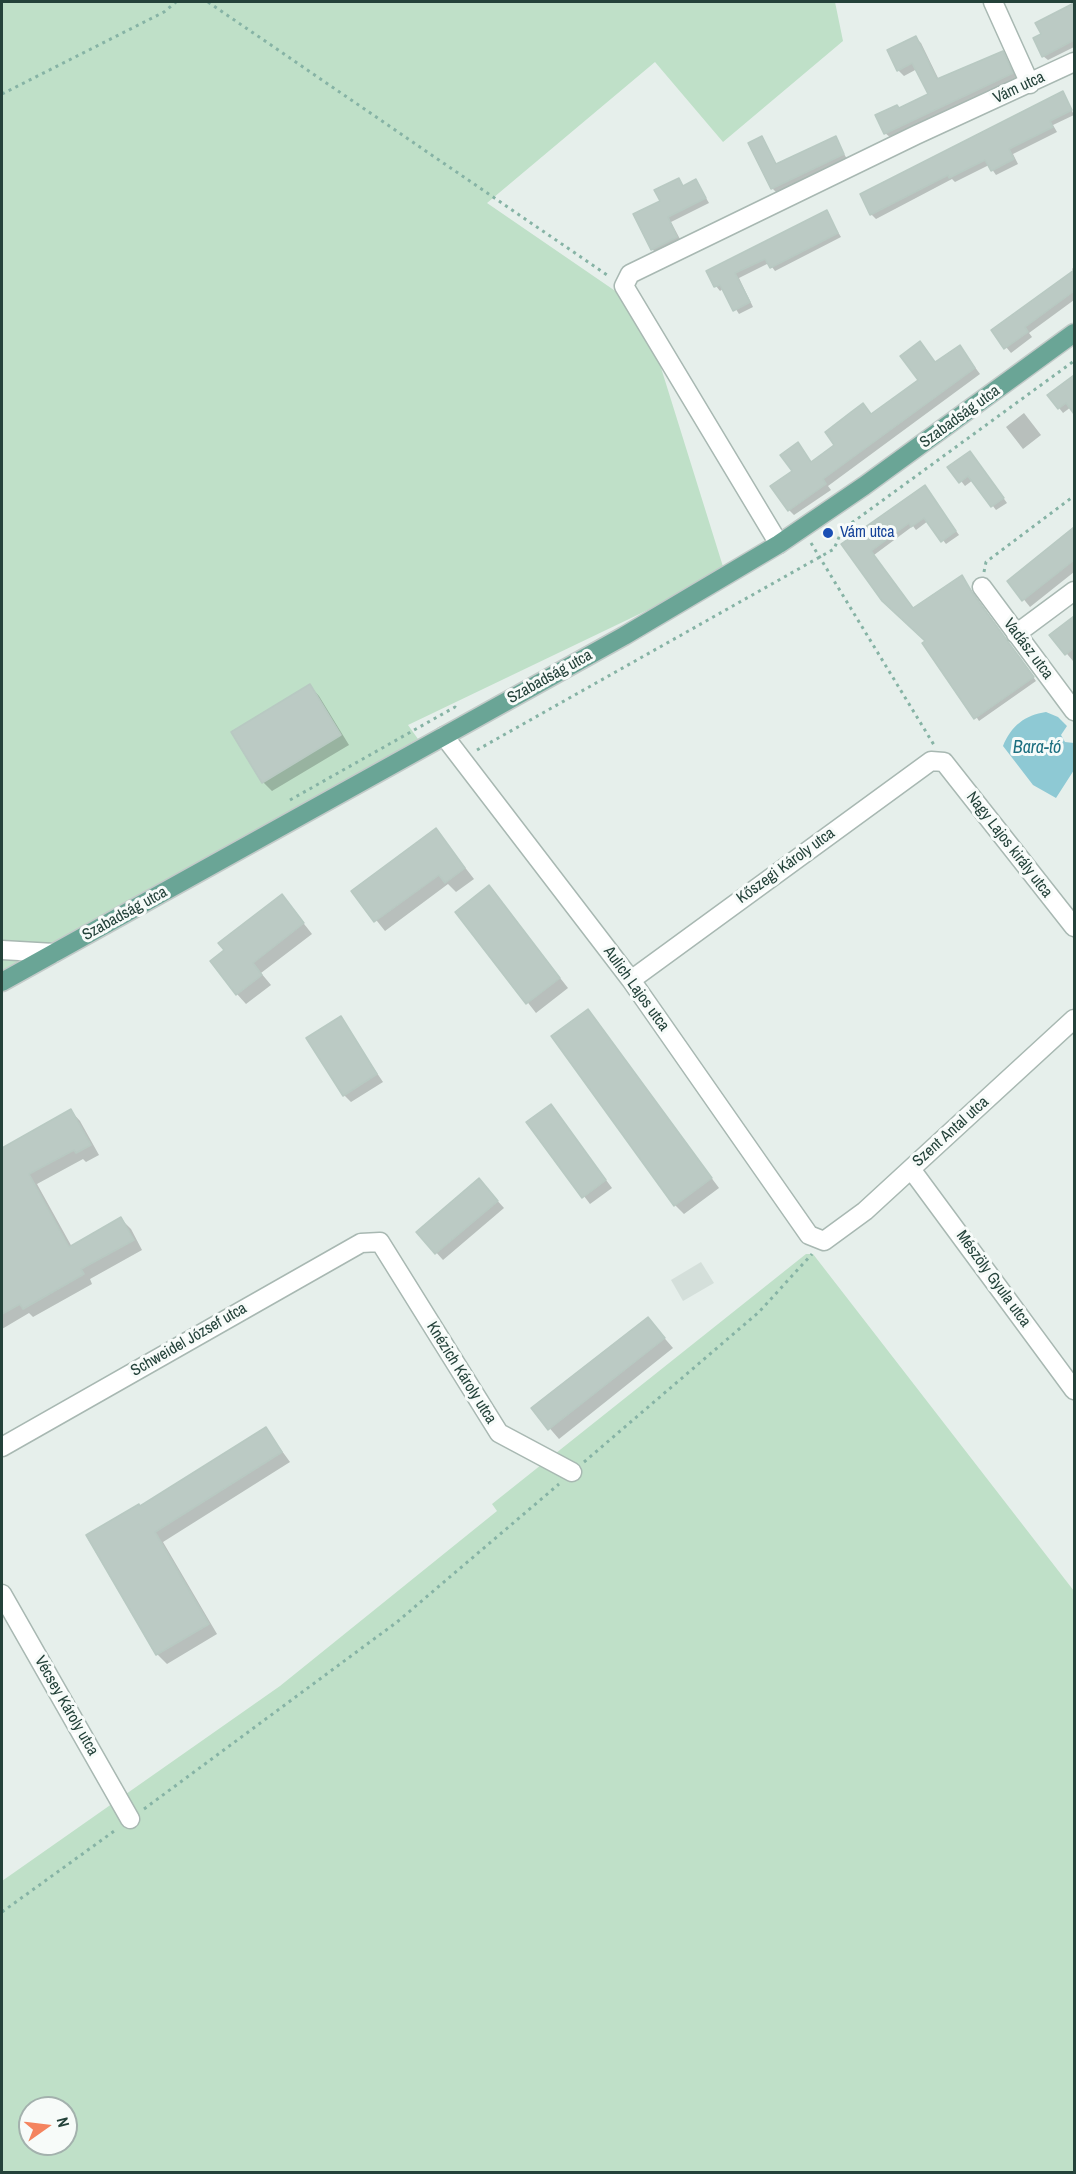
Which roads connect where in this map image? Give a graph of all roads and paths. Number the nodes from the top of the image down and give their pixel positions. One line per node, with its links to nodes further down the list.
1 (176, 2): 6 (path)
2 (208, 2): 7 (path)
3 (993, 2): 5 (street)
4 (1074, 62): 5 (street, Vám utca)
5 (1030, 84): 7 (street, Vám utca)
6 (2, 94)
7 (624, 286): 12 (street)
8 (1074, 333): 11 (main road, Szabadság utca)
9 (1074, 361): 13 (path)
10 (1074, 496): 14 (path)
11 (801, 530): 12 (main road, Szabadság utca); 13 (path)
12 (779, 544): 19 (main road, Szabadság utca)
13 (820, 558): 20 (path); 21 (path)
14 (982, 587): 16 (street, Vadász utca)
15 (1074, 591): 16 (street)
16 (1016, 634): 18 (street, Vadász utca)
17 (455, 707): 22 (path)
18 (1074, 711)
19 (444, 736): 20 (street, Aulich Lajos utca); 25 (main road, Szabadság utca)
20 (463, 759): 26 (street, Aulich Lajos utca)
21 (944, 762): 23 (street, Nagy Lajos király utca); 26 (street, Kőszegi Károly utca)
22 (281, 805)
23 (1074, 927)
24 (2, 950): 25 (street)
25 (54, 953): 27 (main road, Szabadság utca)
26 (631, 980): 30 (street, Aulich Lajos utca)
27 (2, 982)
28 (1074, 1019): 29 (street, Szent Antal utca)
29 (911, 1169): 30 (street, Szent Antal utca); 32 (street, Mészöly Gyula utca)
30 (824, 1241): 34 (path)
31 (380, 1242): 33 (street, Schweidel József utca); 34 (street, Knézich Károly utca)
32 (1074, 1390)
33 (2, 1447)
34 (572, 1472): 36 (path)
35 (2, 1594): 36 (street, Vécsey Károly utca)
36 (130, 1819): 37 (path)
37 (2, 1912)

